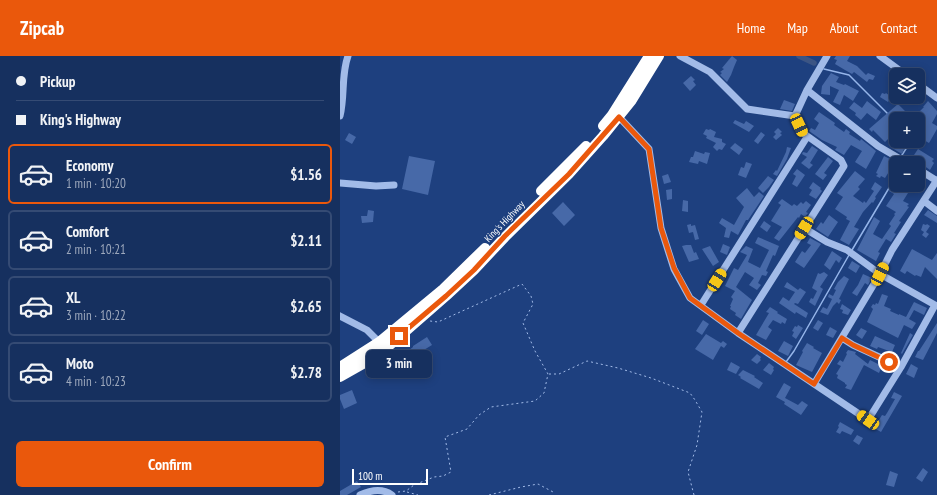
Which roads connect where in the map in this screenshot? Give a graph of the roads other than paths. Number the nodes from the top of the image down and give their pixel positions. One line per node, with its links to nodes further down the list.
1 (348, 56): 11 (street)
2 (649, 56): 28 (highway, King's Highway)
3 (659, 56): 13 (highway, King's Highway)
4 (680, 56): 12 (street)
5 (827, 56): 9 (street)
6 (880, 56): 7 (street)
7 (896, 68)
8 (925, 89): 10 (street)
9 (807, 90): 12 (street); 15 (street)
10 (937, 98)
11 (340, 116)
12 (795, 116): 14 (street)
13 (619, 117): 24 (street); 31 (highway, King's Highway)
14 (807, 137): 22 (street); 24 (street)
15 (895, 156)
16 (925, 173): 17 (street)
17 (937, 180): 20 (street)
18 (340, 182): 19 (street)
19 (394, 185)
20 (924, 201): 21 (street); 23 (street)
21 (937, 211)
22 (804, 228): 23 (street); 26 (street)
23 (880, 274): 27 (street); 30 (street)
24 (701, 305): 26 (street)
25 (340, 316): 28 (street)
26 (738, 333): 32 (street)
27 (842, 338): 30 (street); 32 (street)
28 (379, 342): 29 (highway, King's Highway)
29 (340, 367)
30 (901, 367): 32 (street)
31 (340, 377)
32 (814, 384)
33 (390, 493): 34 (street)
34 (360, 495)

